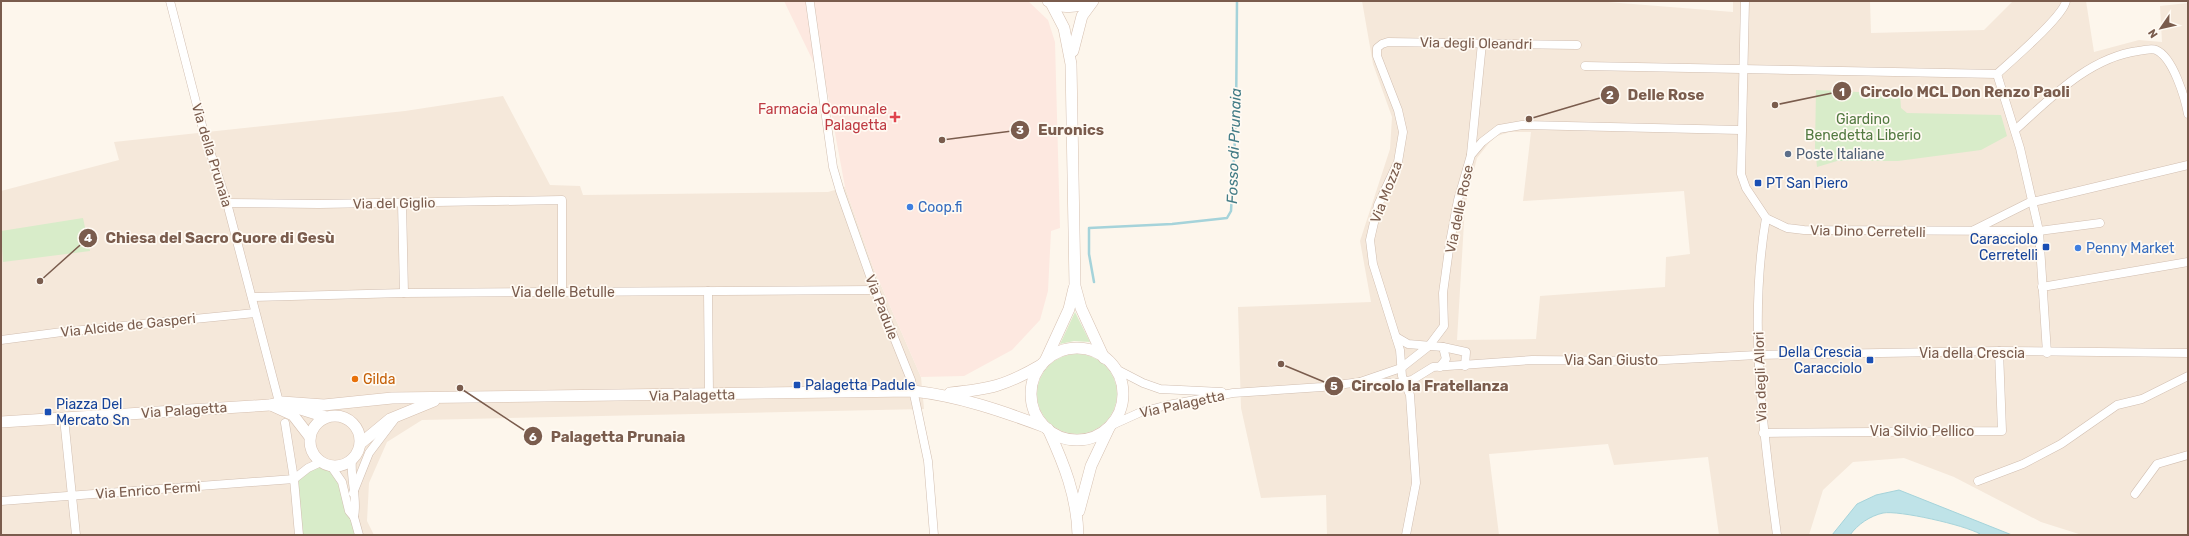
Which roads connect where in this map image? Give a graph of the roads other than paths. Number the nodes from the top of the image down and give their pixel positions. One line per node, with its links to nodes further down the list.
1 (170, 1): 20 (street, Via della Prunaia)
2 (1093, 1): 6 (street); 10 (street)
3 (1745, 1): 12 (street)
4 (2066, 1): 13 (street)
5 (810, 2): 29 (street, Via Padule)
6 (1050, 2): 10 (street)
7 (1482, 43): 8 (street, Via degli Oleandri); 9 (street, Via degli Oleandri); 17 (street)
8 (1576, 45)
9 (1377, 48): 35 (street, Via Mozza)
10 (1071, 64): 27 (street)
11 (1585, 66): 12 (street)
12 (1743, 70): 13 (street); 15 (street)
13 (1997, 74): 16 (street)
14 (2188, 114): 16 (street)
15 (1740, 130): 17 (street, Via delle Rose); 22 (street)
16 (2015, 130): 19 (street)
17 (1471, 155): 37 (street, Via delle Rose)
18 (2188, 165): 19 (street)
19 (2032, 200): 24 (street, Via Dino Cerretelli); 25 (street)
20 (227, 203): 21 (street, Via del Giglio); 33 (street, Via della Prunaia)
21 (402, 203): 31 (street, Via del Giglio); 32 (street)
22 (1766, 218): 24 (street, Via Dino Cerretelli); 42 (street, Via degli Allori)
23 (2100, 222): 25 (street, Via Dino Cerretelli)
24 (1972, 231): 25 (street, Via Dino Cerretelli)
25 (2039, 231): 28 (street)
26 (2188, 262): 28 (street)
27 (1075, 286): 43 (street); 44 (street)
28 (2042, 287): 40 (street)
29 (875, 290): 30 (street, Via delle Betulle); 52 (street, Via Padule)
30 (708, 291): 31 (street, Via delle Betulle); 55 (street)
31 (562, 292): 32 (street, Via delle Betulle)
32 (404, 293): 33 (street, Via delle Betulle)
33 (252, 297): 34 (street, Via della Prunaia)
34 (255, 313): 36 (street, Via Alcide de Gasperi); 58 (street, Via della Prunaia)
35 (1396, 337): 37 (street); 48 (street, Via Mozza)
36 (1, 340)
37 (1429, 346): 38 (street); 48 (street)
38 (1443, 347): 45 (street); 46 (street)
39 (1999, 351): 40 (street, Via della Crescia); 42 (street, Via della Crescia); 67 (street, Via Silvio Pellico)
40 (2047, 353): 41 (street, Via della Crescia)
41 (2188, 353)
42 (1757, 354): 46 (street, Via San Giusto); 67 (street, Via degli Allori)
43 (1104, 358): 44 (street, Via Palagetta); 47 (street, Via Palagetta)
44 (1044, 362): 54 (street, Via Palagetta); 66 (street)
45 (1440, 366): 46 (street, Via San Giusto); 51 (street, Via San Giusto)
46 (1465, 366)
47 (1114, 368): 53 (street, Via Palagetta); 65 (street, Via Palagetta)
48 (1401, 368): 50 (street, Via Palagetta); 51 (street)
49 (2188, 376): 74 (street)
50 (1360, 382): 51 (street, Via Palagetta); 53 (street, Via Palagetta)
51 (1406, 382): 86 (street)
52 (913, 391): 54 (street, Via Palagetta); 55 (street, Via Palagetta); 84 (street, Via Padule)
53 (1233, 393): 65 (street, Via Palagetta)
54 (941, 394): 66 (street, Via Palagetta)
55 (709, 395): 56 (street, Via Palagetta)
56 (442, 399): 57 (street, Via Palagetta); 59 (street, Via Palagetta)
57 (368, 400): 58 (street, Via Palagetta); 60 (street, Via Palagetta)
58 (278, 403): 61 (street, Via Palagetta); 62 (street, Via Palagetta); 68 (street, Via Palagetta)
59 (401, 413): 69 (street, Via Palagetta); 75 (street)
60 (340, 416): 61 (street, Via Palagetta); 69 (street)
61 (326, 417): 68 (street)
62 (64, 418): 63 (street, Via Palagetta); 77 (street)
63 (1, 422)
64 (285, 423): 73 (street)
65 (1110, 426): 66 (street, Via Palagetta); 79 (street)
66 (1046, 428): 79 (street)
67 (1763, 433): 87 (street, Via degli Allori)
68 (310, 437): 72 (street, Via Palagetta)
69 (360, 443): 71 (street, Via Palagetta)
70 (2188, 455): 76 (street)
71 (352, 460): 72 (street); 75 (street)
72 (326, 464): 73 (street); 80 (street)
73 (294, 479): 77 (street, Via Enrico Fermi); 82 (street)
74 (1978, 481)
75 (353, 493): 80 (street)
76 (2135, 494)
77 (70, 495): 78 (street, Via Enrico Fermi); 81 (street)
78 (1, 501)
79 (1078, 515): 85 (street)
80 (354, 517): 83 (street)
81 (76, 535)
82 (299, 535)
83 (359, 535)
84 (934, 535)
85 (1078, 535)
86 (1406, 535)
87 (1777, 535)

